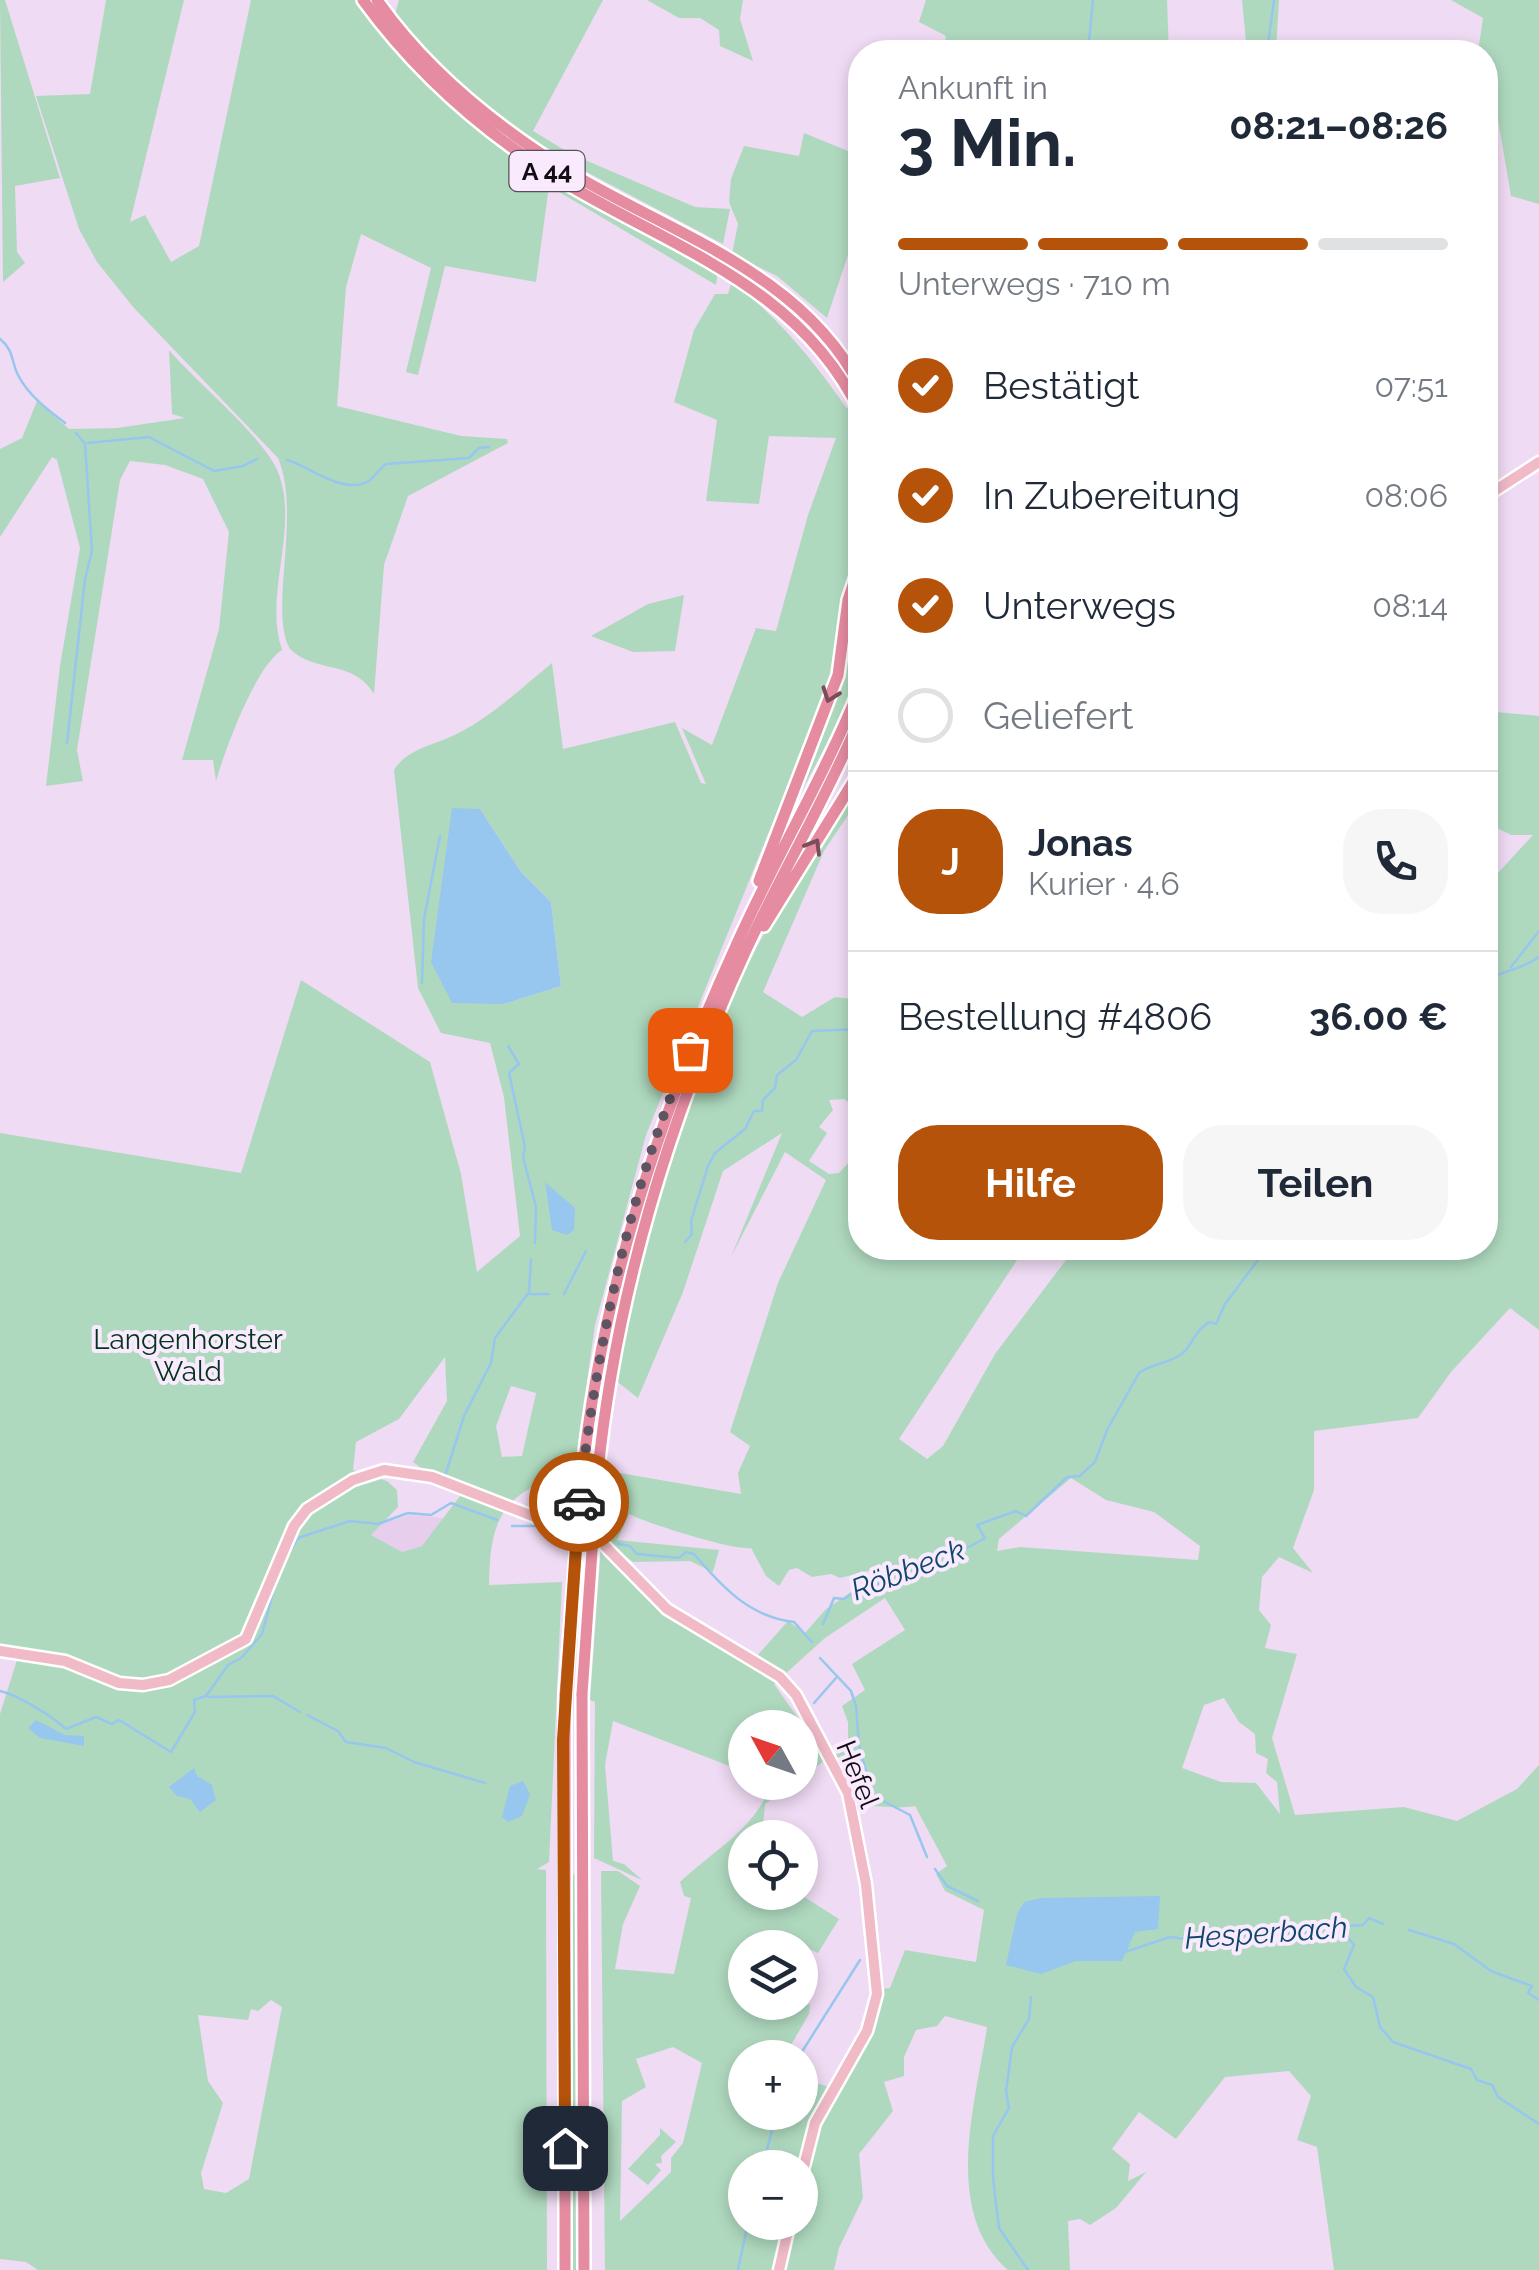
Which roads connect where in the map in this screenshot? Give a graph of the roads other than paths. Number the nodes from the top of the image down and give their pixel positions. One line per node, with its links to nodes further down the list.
1 (363, 0): 4 (highway, A 44)
2 (376, 0): 3 (highway, A 44)
3 (848, 369)
4 (848, 393)
5 (1539, 462): 6 (main road)
6 (1498, 489)
7 (848, 628): 11 (highway, one-way to 11)
8 (848, 714): 11 (highway)
9 (848, 741): 11 (highway)
10 (848, 789): 11 (highway, one-way to 10)
11 (741, 947): 15 (highway, bridge); 16 (highway, bridge)
12 (0, 1651): 13 (main road, Hefel)
13 (808, 2150)
14 (786, 2240): 17 (main road)
15 (562, 2270)
16 (587, 2270)
17 (779, 2270)

